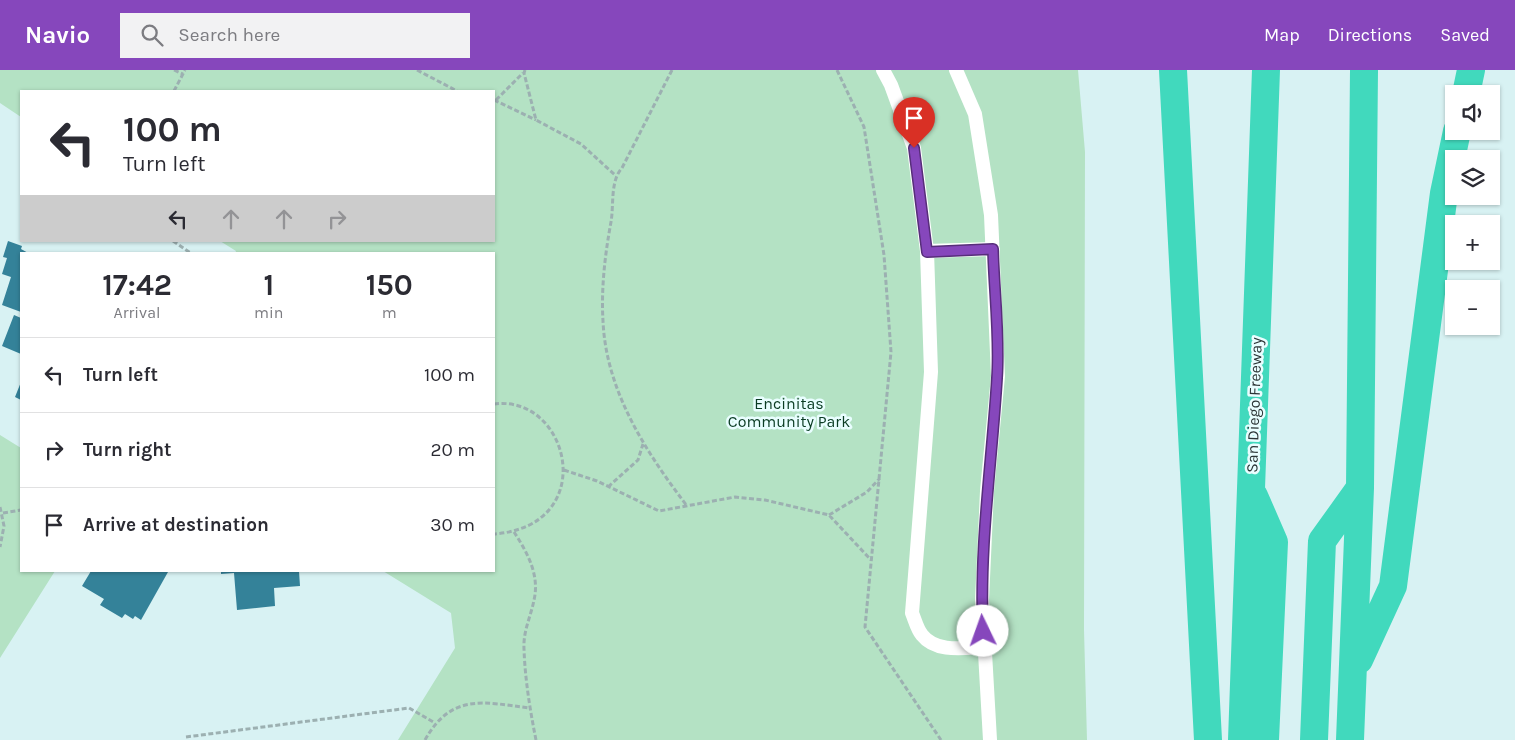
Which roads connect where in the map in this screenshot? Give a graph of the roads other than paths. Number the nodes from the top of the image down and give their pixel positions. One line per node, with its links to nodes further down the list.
1 (883, 70): 10 (lane)
2 (956, 70): 9 (lane)
3 (1173, 70): 16 (highway)
4 (1266, 70): 12 (highway, San Diego Freeway)
5 (1364, 70): 11 (highway)
6 (1471, 70): 7 (highway)
7 (1468, 85)
8 (1456, 140): 14 (highway)
9 (993, 249): 10 (lane); 13 (lane)
10 (927, 252): 13 (lane)
11 (1360, 488): 14 (highway); 19 (highway)
12 (1251, 490): 17 (highway, San Diego Freeway); 18 (highway)
13 (984, 647): 15 (lane)
14 (1354, 670): 20 (highway)
15 (990, 740)
16 (1208, 740)
17 (1242, 740)
18 (1266, 740)
19 (1314, 740)
20 (1350, 740)

